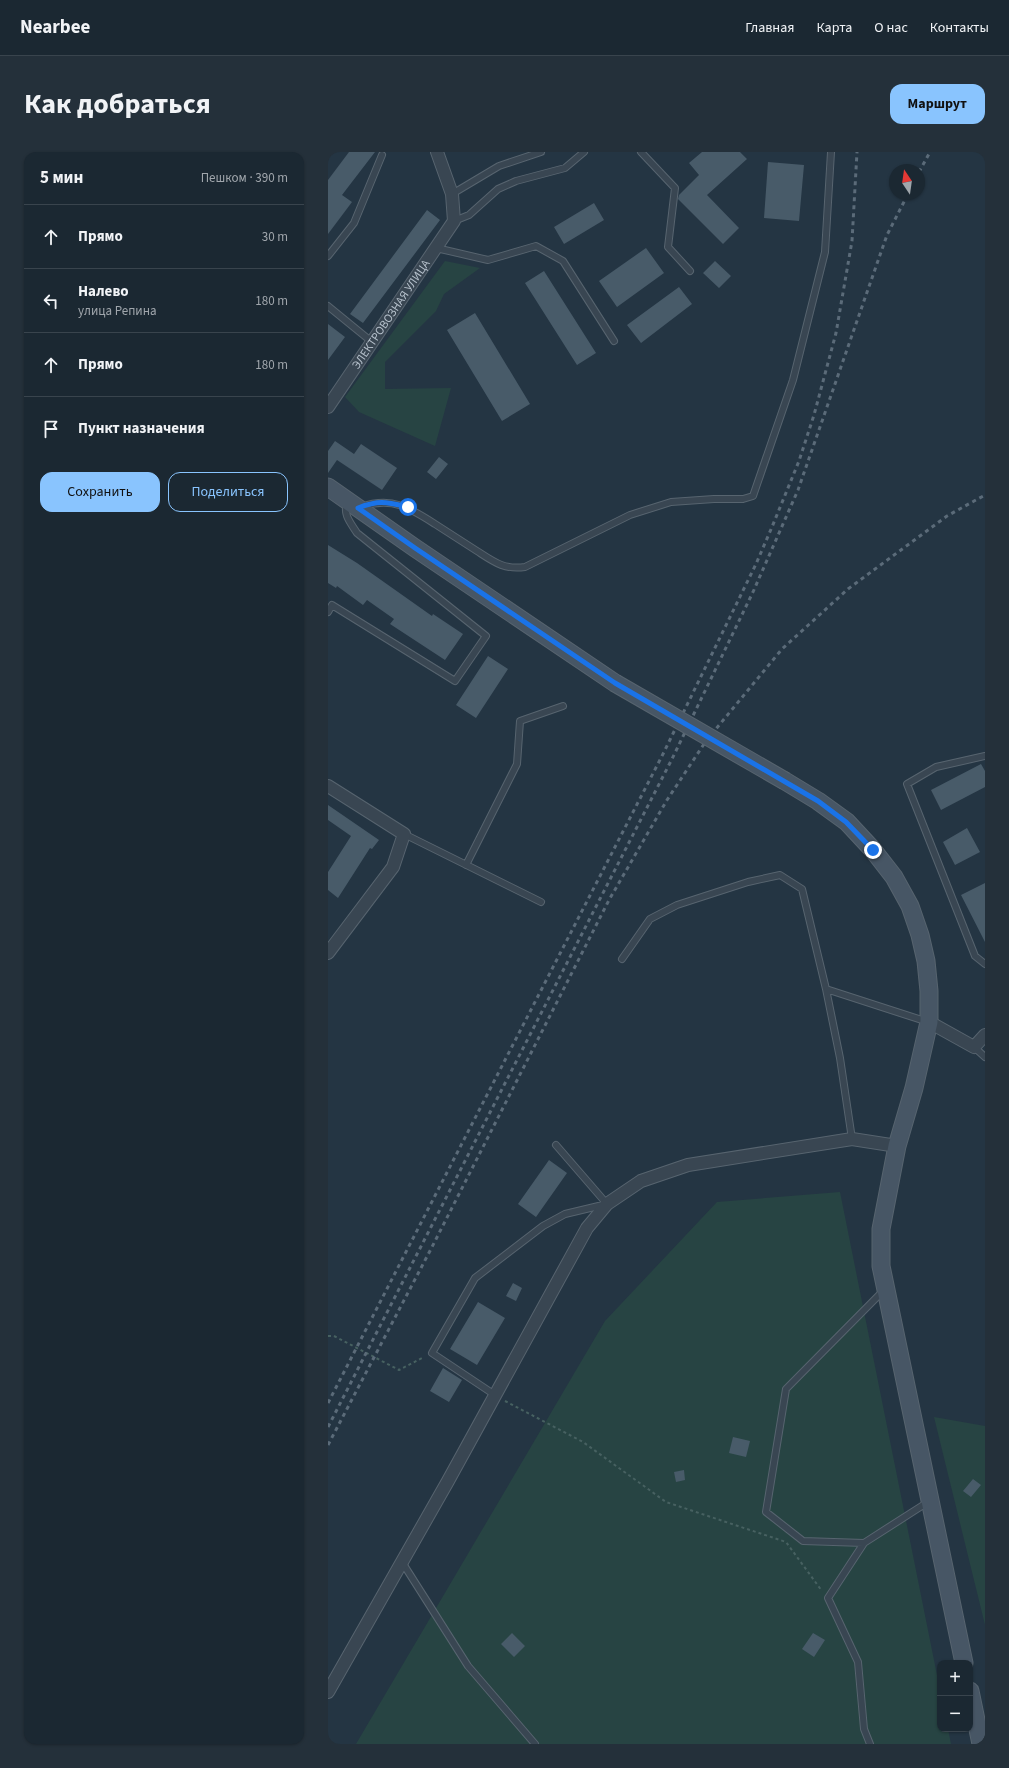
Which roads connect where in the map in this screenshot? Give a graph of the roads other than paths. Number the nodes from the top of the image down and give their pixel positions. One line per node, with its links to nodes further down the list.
1 (437, 152): 7 (street)
2 (541, 152): 7 (lane)
3 (584, 152): 8 (lane)
4 (641, 152): 11 (lane)
5 (830, 152): 17 (lane)
6 (382, 155): 10 (lane)
7 (452, 194): 8 (street)
8 (454, 221): 9 (street, ЭЛЕКТРОВОЗНАЯ УЛИЦА)
9 (436, 248): 13 (lane); 14 (street, ЭЛЕКТРОВОЗНАЯ УЛИЦА)
10 (328, 256)
11 (690, 271)
12 (328, 306): 14 (lane)
13 (614, 341)
14 (372, 342): 15 (street, ЭЛЕКТРОВОЗНАЯ УЛИЦА)
15 (328, 407)
16 (328, 487): 17 (main road)
17 (352, 504): 18 (lane); 30 (main road, bridge)
18 (330, 603): 19 (lane)
19 (328, 612)
20 (563, 706): 24 (lane)
21 (985, 756): 28 (lane)
22 (328, 786): 23 (street)
23 (404, 834): 24 (lane); 26 (street)
24 (466, 865): 25 (lane)
25 (541, 902)
26 (328, 953)
27 (622, 959): 29 (lane)
28 (985, 964)
29 (826, 989): 30 (lane); 34 (lane)
30 (929, 1022): 32 (street); 36 (main road)
31 (985, 1035): 32 (street)
32 (974, 1047): 33 (lane)
33 (985, 1057)
34 (852, 1139): 36 (street); 37 (street)
35 (556, 1145): 37 (lane)
36 (897, 1146): 38 (main road)
37 (607, 1204): 39 (street); 39 (lane)
38 (885, 1288): 40 (main road); 41 (lane)
39 (495, 1395): 42 (street)
40 (931, 1500): 41 (lane); 43 (main road)
41 (864, 1542): 47 (lane)
42 (402, 1562): 44 (street); 46 (lane)
43 (963, 1660)
44 (328, 1692)
45 (971, 1696): 48 (main road)
46 (535, 1744)
47 (870, 1744)
48 (981, 1744)

